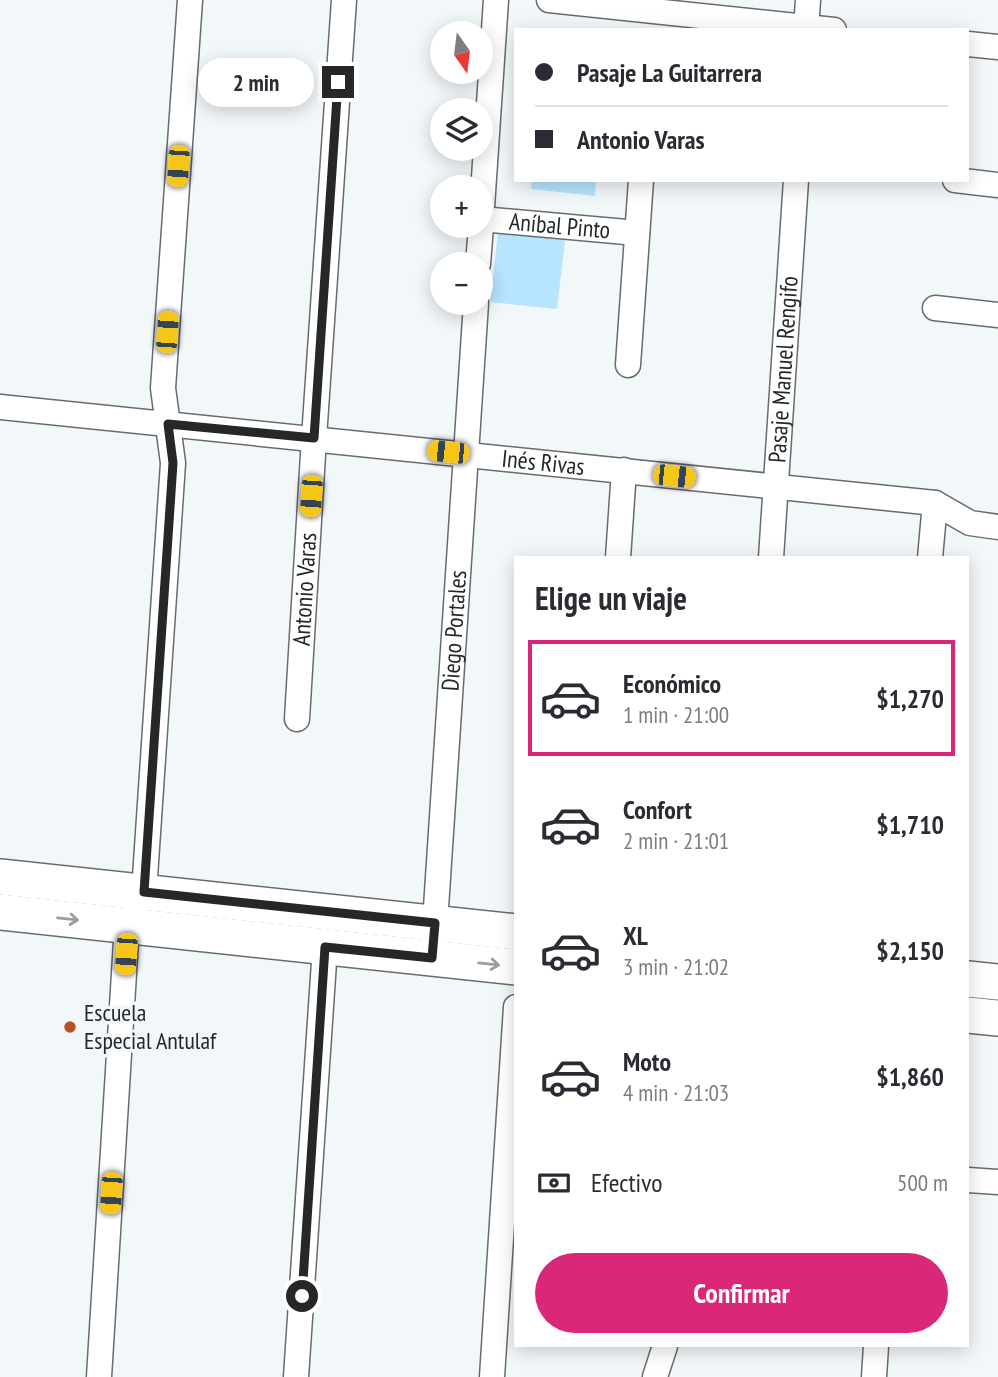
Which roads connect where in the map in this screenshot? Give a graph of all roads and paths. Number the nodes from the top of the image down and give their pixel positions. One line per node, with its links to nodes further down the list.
1 (190, 0): 22 (street)
2 (344, 0): 23 (street, Antonio Varas)
3 (496, 0): 10 (street)
4 (549, 0): 6 (street)
5 (808, 0): 7 (street)
6 (652, 5): 7 (street)
7 (806, 28)
8 (969, 44): 9 (street)
9 (998, 47)
10 (484, 175)
11 (641, 182): 16 (street, Aníbal Pinto)
12 (796, 182): 26 (street, Pasaje Manuel Rengifo)
13 (969, 182): 14 (street)
14 (998, 185)
15 (493, 223): 16 (street, Aníbal Pinto)
16 (637, 233): 20 (street, Aníbal Pinto)
17 (934, 308): 19 (street)
18 (475, 315): 24 (street, Diego Portales)
19 (998, 315)
20 (628, 365)
21 (0, 407): 22 (street, Inés Rivas)
22 (168, 424): 23 (street, Inés Rivas); 34 (street)
23 (314, 438): 24 (street, Inés Rivas); 32 (street, Antonio Varas)
24 (466, 454): 25 (street, Inés Rivas); 36 (street, Diego Portales)
25 (624, 470): 26 (street, Inés Rivas); 29 (street)
26 (776, 486): 27 (street, Inés Rivas); 30 (street, Pasaje Manuel Rengifo)
27 (935, 503): 28 (street, Inés Rivas); 31 (street)
28 (998, 527)
29 (618, 556)
30 (771, 556)
31 (930, 556)
32 (297, 719)
33 (0, 877): 34 (street)
34 (144, 892): 36 (street); 37 (street)
35 (0, 912): 37 (street, one-way to 37)
36 (435, 923): 38 (street); 40 (street, Diego Portales)
37 (127, 925): 39 (street); 51 (street)
38 (514, 932)
39 (325, 947): 40 (street); 52 (street)
40 (432, 958): 41 (street, one-way to 41)
41 (514, 967)
42 (969, 979): 43 (street)
43 (998, 982)
44 (969, 1015): 45 (street)
45 (998, 1018)
46 (514, 1038): 53 (street)
47 (969, 1180): 48 (street)
48 (998, 1182)
49 (665, 1347): 54 (street)
50 (876, 1347): 55 (street)
51 (99, 1377)
52 (296, 1377)
53 (492, 1377)
54 (655, 1377)
55 (874, 1377)

